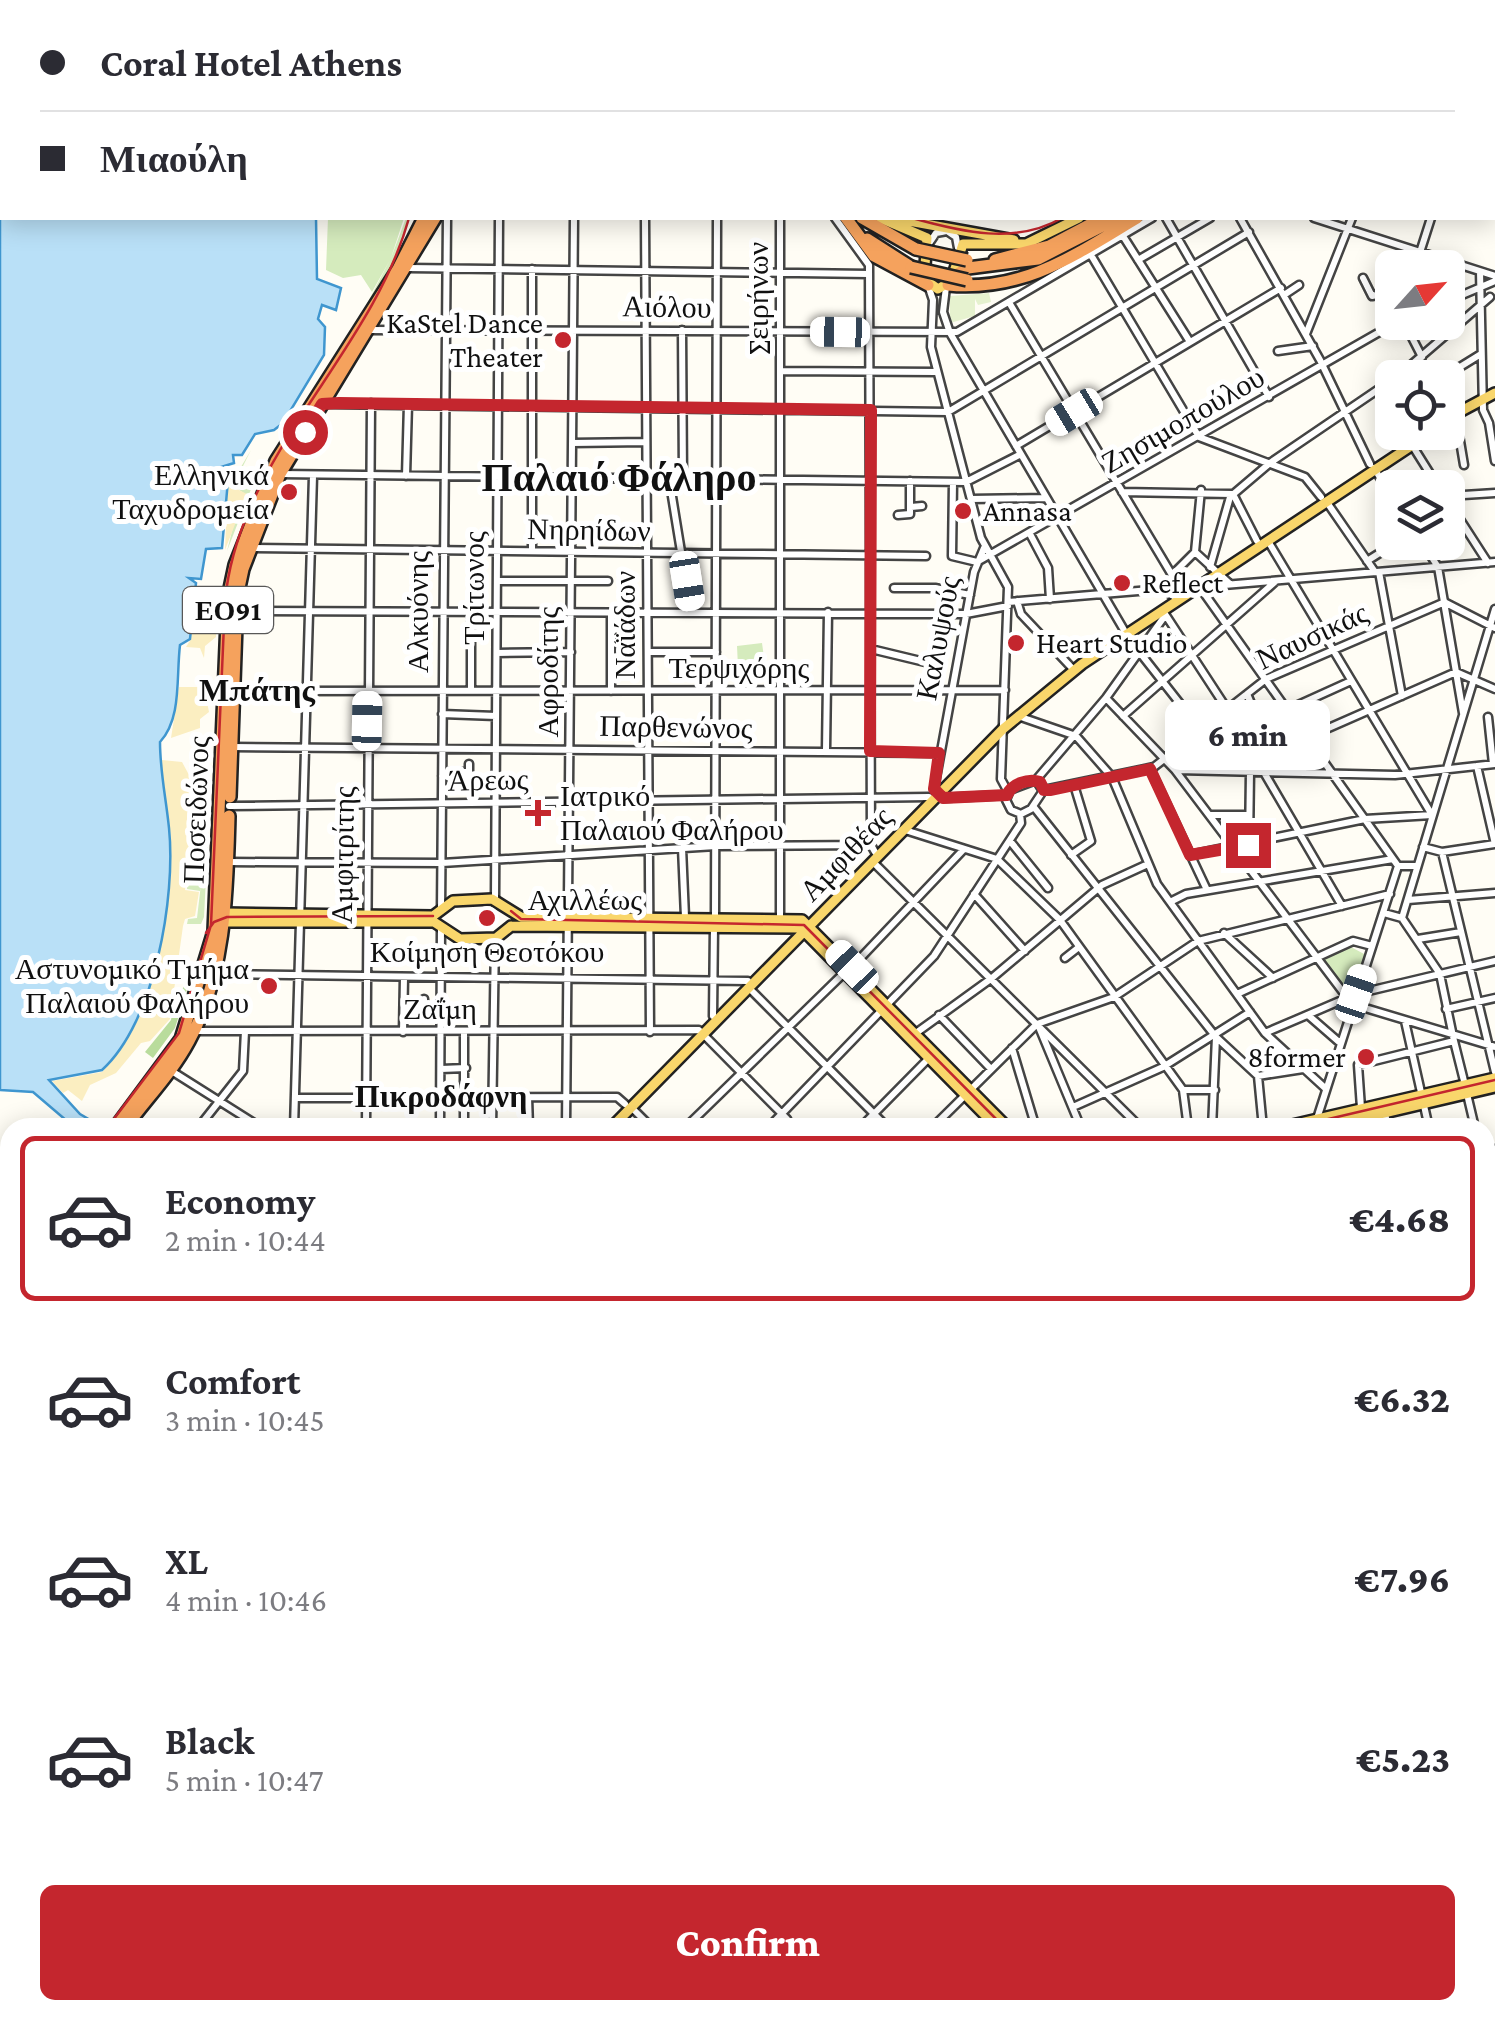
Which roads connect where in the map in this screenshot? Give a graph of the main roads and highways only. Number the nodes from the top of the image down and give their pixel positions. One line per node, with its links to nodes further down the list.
1 (423, 220): 15 (highway, Ποσειδώνος / ΕΟ91)
2 (434, 220): 15 (highway, Ποσειδώνος / ΕΟ91)
3 (847, 220): 14 (highway)
4 (848, 220): 10 (highway, bridge)
5 (865, 220): 8 (highway, bridge)
6 (885, 220): 14 (main road)
7 (900, 220): 12 (main road)
8 (1091, 220)
9 (1114, 220): 13 (highway)
10 (1126, 220)
11 (1135, 220): 13 (highway)
12 (1061, 222): 13 (main road)
13 (950, 281): 14 (main road)
14 (928, 285)
15 (373, 327): 16 (highway, Ποσειδώνος / ΕΟ91)
16 (327, 387): 29 (highway, Ποσειδώνος / ΕΟ91); 39 (highway, Ποσειδώνος / ΕΟ91)
17 (1488, 400): 18 (main road)
18 (1465, 412)
19 (1396, 450): 21 (main road, Αμφιθέας)
20 (1400, 450): 21 (main road, Αμφιθέας)
21 (1372, 466): 22 (main road, Αμφιθέας)
22 (1209, 576): 23 (main road, Αμφιθέας); 23 (main road, Αμφιθέας)
23 (1169, 606): 24 (main road, Αμφιθέας)
24 (1125, 633): 25 (main road, Αμφιθέας); 25 (main road, Αμφιθέας)
25 (1016, 715): 26 (main road, Αμφιθέας)
26 (934, 794): 27 (main road, Αμφιθέας); 27 (main road, Αμφιθέας)
27 (873, 853): 35 (main road, Αμφιθέας)
28 (510, 911): 30 (main road); 31 (main road, Αχιλλέως); 34 (main road, Αχιλλέως)
29 (224, 918): 30 (main road); 39 (highway, Ποσειδώνος / ΕΟ91)
30 (437, 919): 34 (main road)
31 (569, 921): 32 (main road, Αχιλλέως); 34 (main road, Αχιλλέως)
32 (649, 921): 33 (main road, Αχιλλέως); 33 (main road, Αχιλλέως)
33 (715, 921): 35 (main road, Αχιλλέως); 35 (main road, Αχιλλέως)
34 (511, 926)
35 (806, 927): 36 (main road, Αμφιθέας); 37 (main road)
36 (748, 984): 38 (main road, Αμφιθέας); 38 (main road, Αμφιθέας)
37 (885, 1007): 43 (main road); 43 (main road)
38 (701, 1032): 45 (main road, Αμφιθέας)
39 (188, 1034): 46 (highway, Ποσειδώνος / ΕΟ91); 47 (highway, Ποσειδώνος / ΕΟ91)
40 (1495, 1075): 42 (main road)
41 (1495, 1087): 42 (main road)
42 (1466, 1089): 44 (main road)
43 (968, 1091): 50 (main road); 51 (main road)
44 (1422, 1099): 52 (main road); 53 (main road)
45 (628, 1106): 48 (main road, Αμφιθέας); 49 (main road, Αμφιθέας)
46 (123, 1118)
47 (133, 1118)
48 (614, 1118)
49 (618, 1118)
50 (988, 1118)
51 (997, 1118)
52 (1336, 1118)
53 (1367, 1118)

